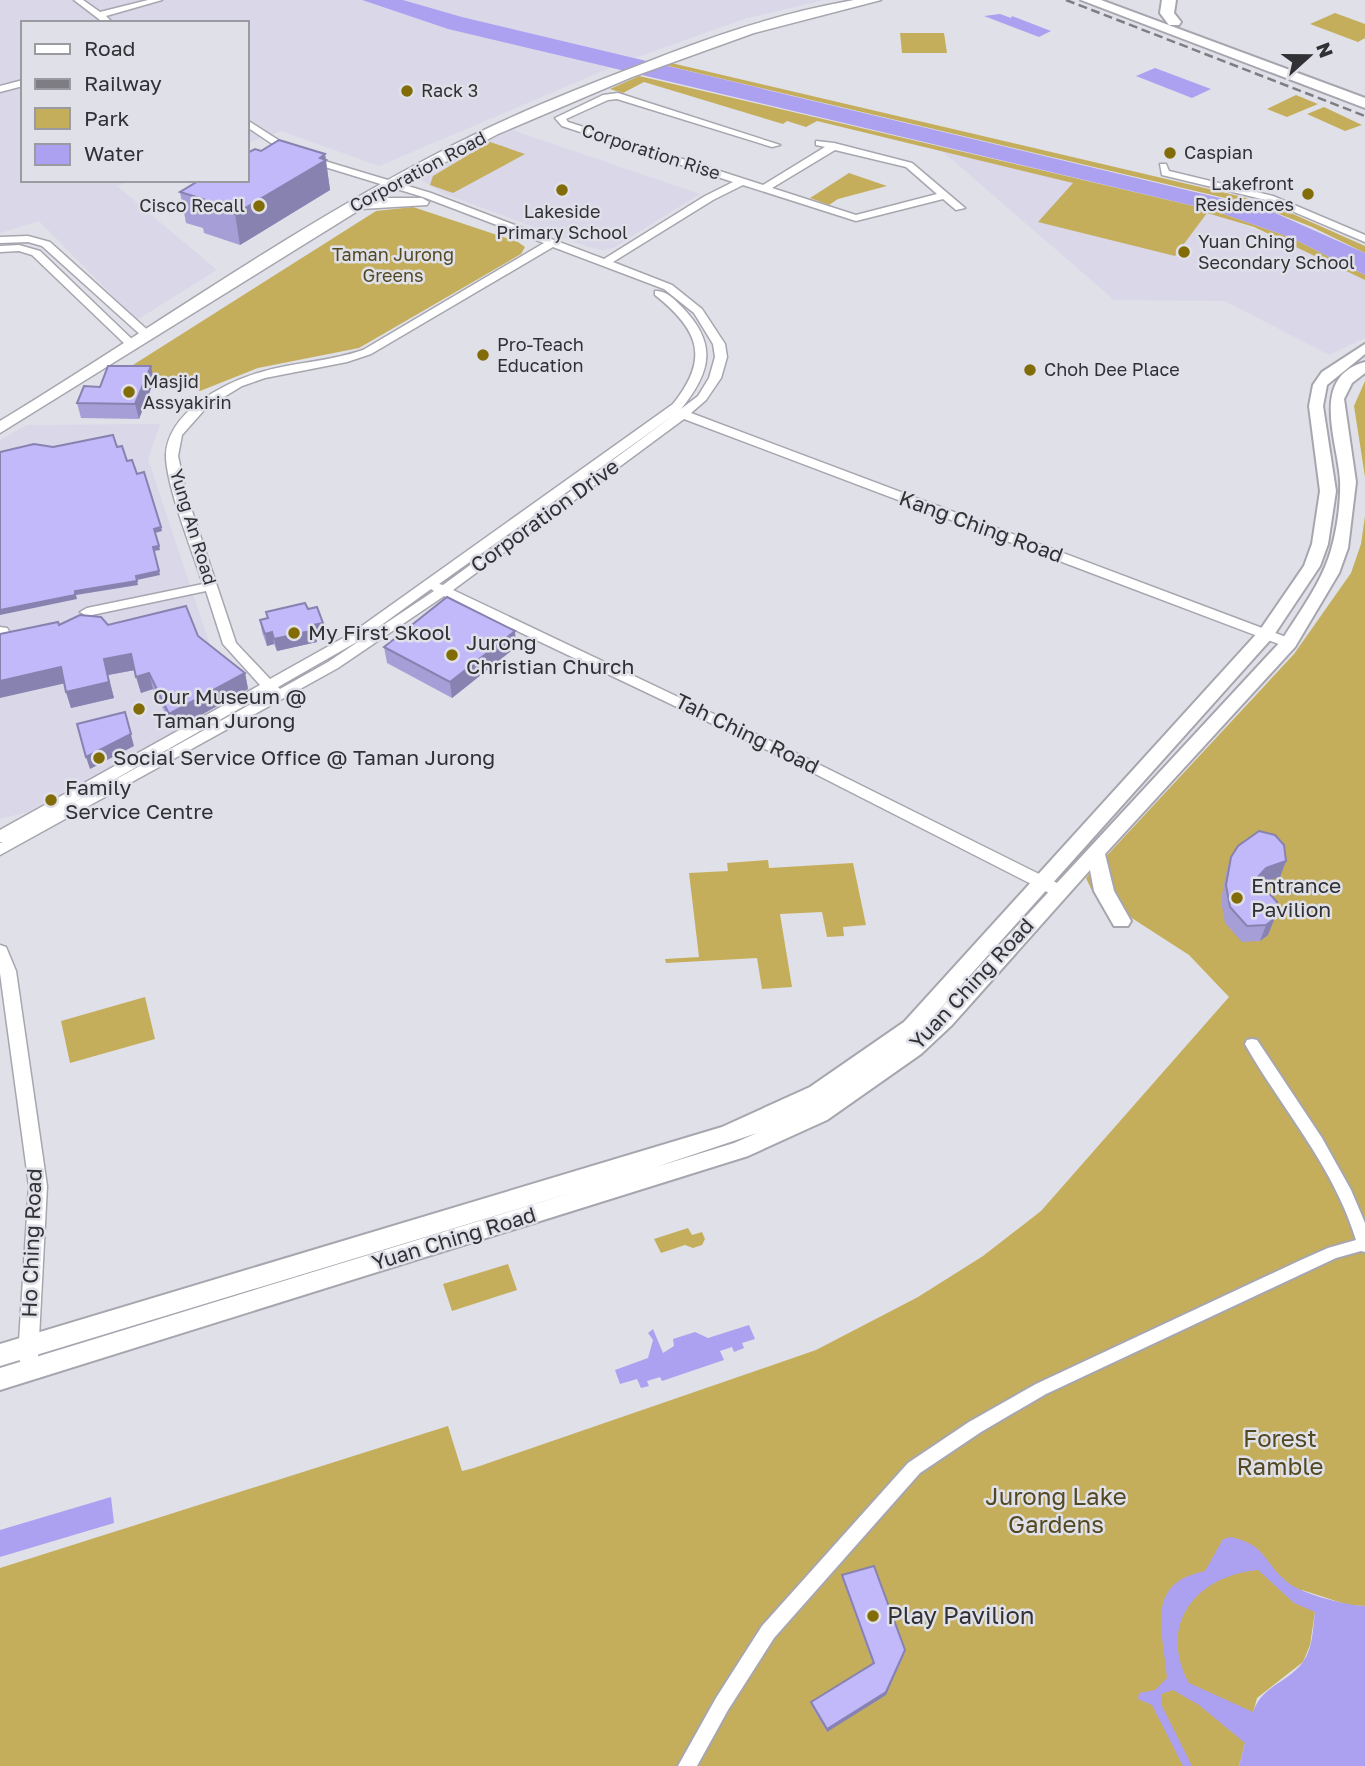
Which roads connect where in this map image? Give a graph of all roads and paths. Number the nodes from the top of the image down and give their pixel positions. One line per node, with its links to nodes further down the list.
1 (78, 0): 8 (street)
2 (158, 0): 8 (street)
3 (844, 0): 11 (main road, Corporation Road)
4 (875, 0): 11 (main road, Corporation Road)
5 (1088, 0): 17 (main road)
6 (1116, 0): 10 (main road)
7 (1169, 0): 10 (main road)
8 (99, 15): 9 (street)
9 (106, 21)
10 (1174, 22): 15 (main road)
11 (654, 59): 12 (main road, Corporation Road)
12 (624, 72): 16 (main road, Corporation Road); 18 (main road, Corporation Road)
13 (21, 84): 14 (street)
14 (0, 89)
15 (1365, 93)
16 (576, 103): 18 (main road, Corporation Road); 21 (street, Corporation Rise); 25 (street, Corporation Rise)
17 (1365, 103)
18 (510, 121): 24 (main road, Corporation Road); 26 (main road, Corporation Road)
19 (248, 123): 26 (street, Corporation Drive)
20 (819, 143): 22 (street)
21 (775, 145)
22 (834, 146): 27 (street); 28 (street)
23 (1163, 166): 32 (street)
24 (415, 171): 26 (main road, Corporation Road); 29 (main road)
25 (742, 181): 27 (street); 36 (street)
26 (378, 183): 29 (street, Corporation Drive); 31 (main road, Corporation Road); 37 (main road, Corporation Road)
27 (765, 188): 28 (street)
28 (946, 195): 30 (street)
29 (425, 199): 31 (main road); 34 (street, Corporation Drive)
30 (960, 208)
31 (347, 211): 37 (main road, Corporation Road)
32 (1365, 239)
33 (0, 240): 37 (street)
34 (549, 245): 36 (street, Corporation Drive); 40 (street, Corporation Drive); 45 (street, Yung An Road)
35 (0, 249): 37 (street)
36 (606, 262): 40 (street, Corporation Drive)
37 (137, 337): 41 (main road, Corporation Road); 42 (main road, Corporation Road)
38 (1365, 348): 43 (street, Yuan Ching Road)
39 (1365, 366): 44 (street, Yuan Ching Road)
40 (680, 411): 46 (street, Corporation Drive); 48 (street, Kang Ching Road)
41 (0, 419)
42 (0, 428)
43 (1314, 560): 44 (street); 48 (street, Yuan Ching Road)
44 (1334, 565): 49 (street, Yuan Ching Road)
45 (211, 586): 47 (street); 50 (street, Yung An Road)
46 (440, 586): 50 (street, Corporation Drive); 54 (street, Tah Ching Road)
47 (86, 612)
48 (1268, 631): 49 (street, Kang Ching Road); 54 (street, Yuan Ching Road)
49 (1291, 639): 53 (street, Yuan Ching Road)
50 (273, 690): 51 (street, Corporation Drive); 52 (street, Corporation Drive)
51 (0, 837)
52 (0, 850)
53 (1095, 852): 54 (street, Yuan Ching Road); 55 (street)
54 (1053, 883): 60 (street, Yuan Ching Road)
55 (1121, 921)
56 (0, 951): 60 (street, Ho Ching Road)
57 (1252, 1044): 58 (street)
58 (1365, 1245): 62 (street)
59 (0, 1355): 60 (street, Yuan Ching Road)
60 (28, 1359): 61 (street, Yuan Ching Road)
61 (0, 1379)
62 (687, 1766)

